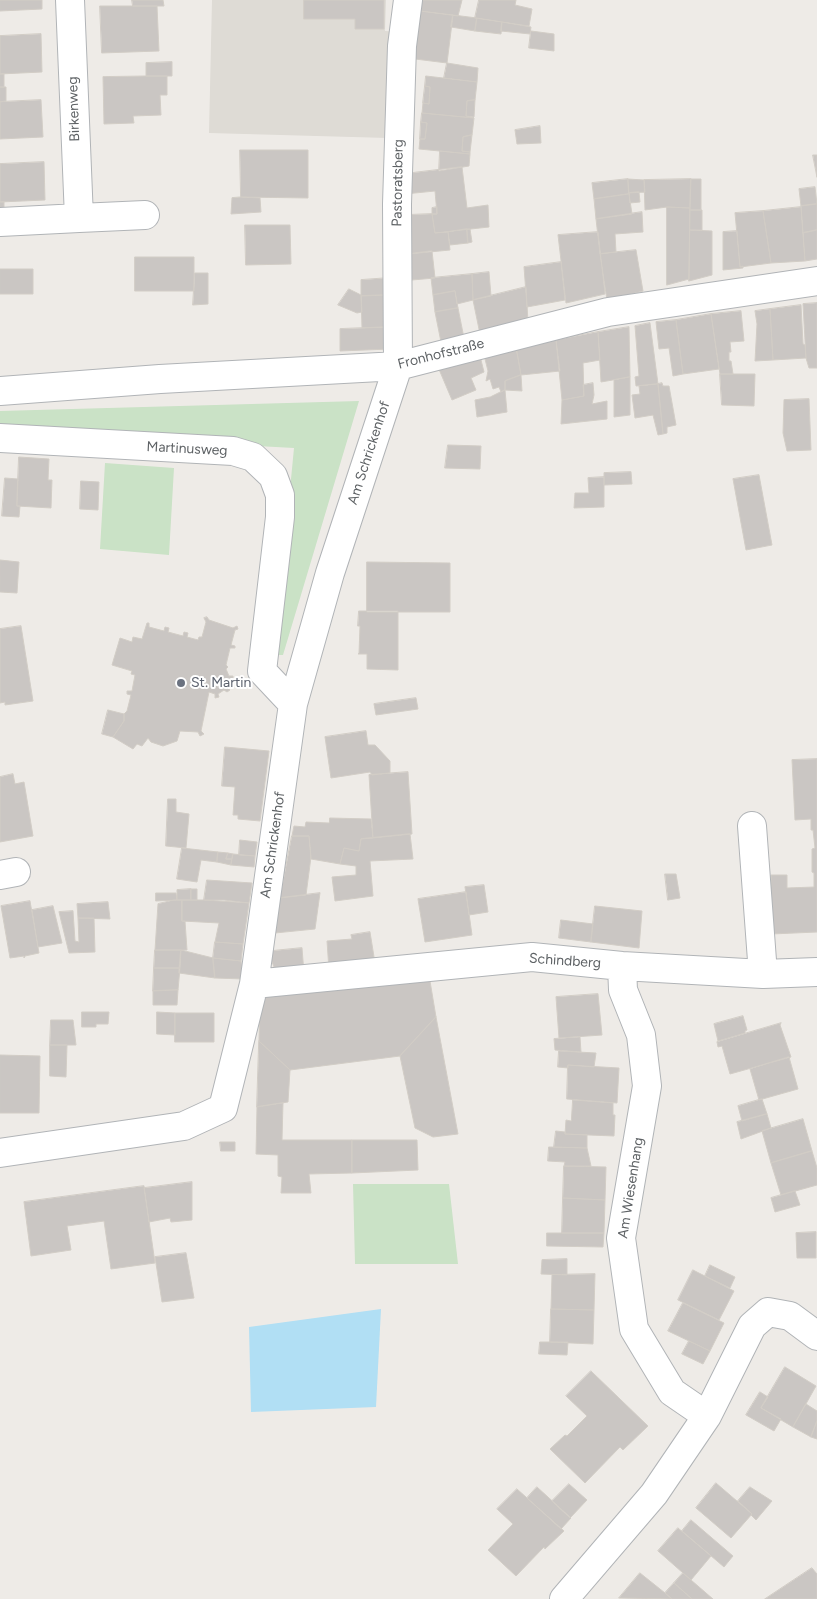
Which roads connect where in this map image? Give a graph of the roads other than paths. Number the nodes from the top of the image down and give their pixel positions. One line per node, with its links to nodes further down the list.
1 (70, 0): 4 (street, Birkenweg)
2 (408, 0): 7 (street, Pastoratsberg)
3 (145, 215): 4 (street)
4 (79, 218): 5 (street)
5 (0, 222)
6 (817, 282): 7 (street, Fronhofstraße)
7 (398, 366): 8 (street, Fronhofstraße); 10 (street, Am Schrickenhof)
8 (0, 390)
9 (0, 438): 10 (street, Martinusweg)
10 (293, 704): 15 (street, Am Schrickenhof)
11 (752, 826): 14 (street)
12 (622, 966): 14 (street, Schindberg); 15 (street, Schindberg); 18 (street, Am Wiesenhang)
13 (817, 972): 14 (street, Schindberg)
14 (763, 974)
15 (254, 984): 16 (street, Am Schrickenhof)
16 (0, 1153)
17 (817, 1336): 18 (street)
18 (707, 1416): 19 (street)
19 (564, 1599)

